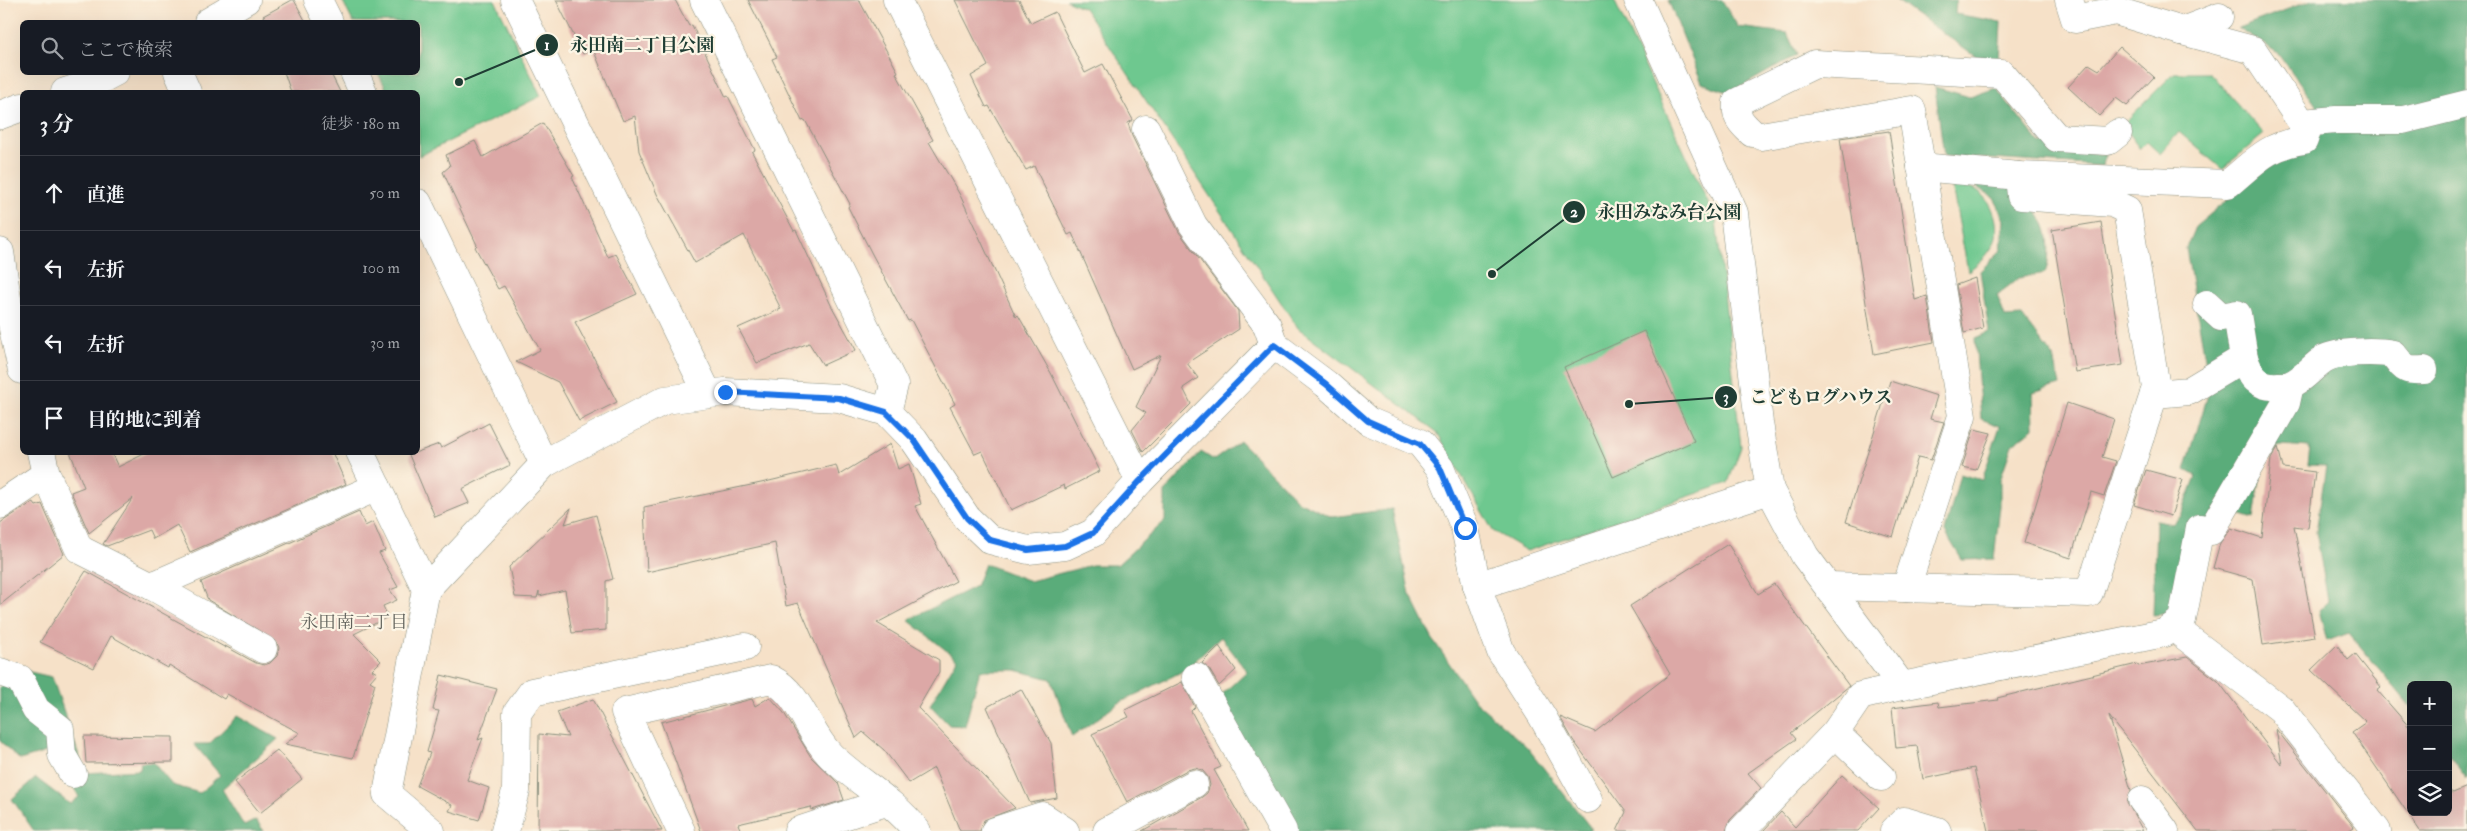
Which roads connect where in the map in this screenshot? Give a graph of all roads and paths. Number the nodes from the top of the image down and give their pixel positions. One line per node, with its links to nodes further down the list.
1 (246, 0): 9 (street)
2 (318, 0): 10 (street)
3 (515, 0): 35 (street)
4 (704, 0): 37 (street)
5 (897, 0): 41 (street)
6 (1638, 0): 43 (street)
7 (2069, 0): 11 (street)
8 (2219, 17): 11 (street)
9 (211, 20)
10 (328, 20)
11 (2182, 32): 21 (street)
12 (109, 75): 15 (street)
13 (179, 75): 16 (street)
14 (356, 75): 17 (street)
15 (71, 90)
16 (186, 90)
17 (363, 90)
18 (2467, 104): 21 (street)
19 (20, 108): 20 (street)
20 (0, 115)
21 (2310, 123): 25 (street)
22 (1146, 129): 30 (street)
23 (2118, 133): 24 (street)
24 (1921, 167): 25 (street); 48 (street)
25 (2019, 176): 36 (street)
26 (420, 208): 40 (street)
27 (0, 252): 28 (street)
28 (3, 293): 32 (street)
29 (2208, 304): 31 (street)
30 (1274, 345): 41 (street); 46 (street)
31 (2244, 358): 34 (street); 36 (street)
32 (20, 362)
33 (2424, 370): 34 (street)
34 (2290, 385): 50 (street)
35 (708, 394): 37 (street); 40 (street)
36 (2154, 394): 48 (street)
37 (886, 412): 41 (street)
38 (361, 455): 42 (street)
39 (44, 463): 44 (street); 45 (street)
40 (544, 464): 49 (street)
41 (1140, 481)
42 (377, 487): 45 (street); 49 (street)
43 (1770, 490): 46 (street); 47 (street)
44 (0, 505)
45 (144, 582): 52 (street)
46 (1476, 586): 60 (street)
47 (1828, 586): 48 (street); 55 (street)
48 (1906, 588)
49 (426, 589): 64 (street)
50 (2173, 627): 55 (street); 76 (street)
51 (745, 647): 65 (street)
52 (263, 649)
53 (0, 672): 57 (street)
54 (1196, 677): 72 (street)
55 (1902, 686): 56 (street)
56 (1830, 738): 58 (street); 73 (street)
57 (73, 774)
58 (1881, 778)
59 (1194, 784): 71 (street)
60 (1588, 800)
61 (2142, 800): 75 (street)
62 (886, 802): 66 (street); 67 (street); 68 (street)
63 (1901, 818): 74 (street)
64 (431, 831)
65 (505, 831)
66 (681, 831)
67 (798, 831)
68 (918, 831)
69 (995, 831): 70 (street)
70 (1065, 831)
71 (1107, 831)
72 (1283, 831)
73 (1741, 831)
74 (1937, 831)
75 (2165, 831)
76 (2377, 831)

